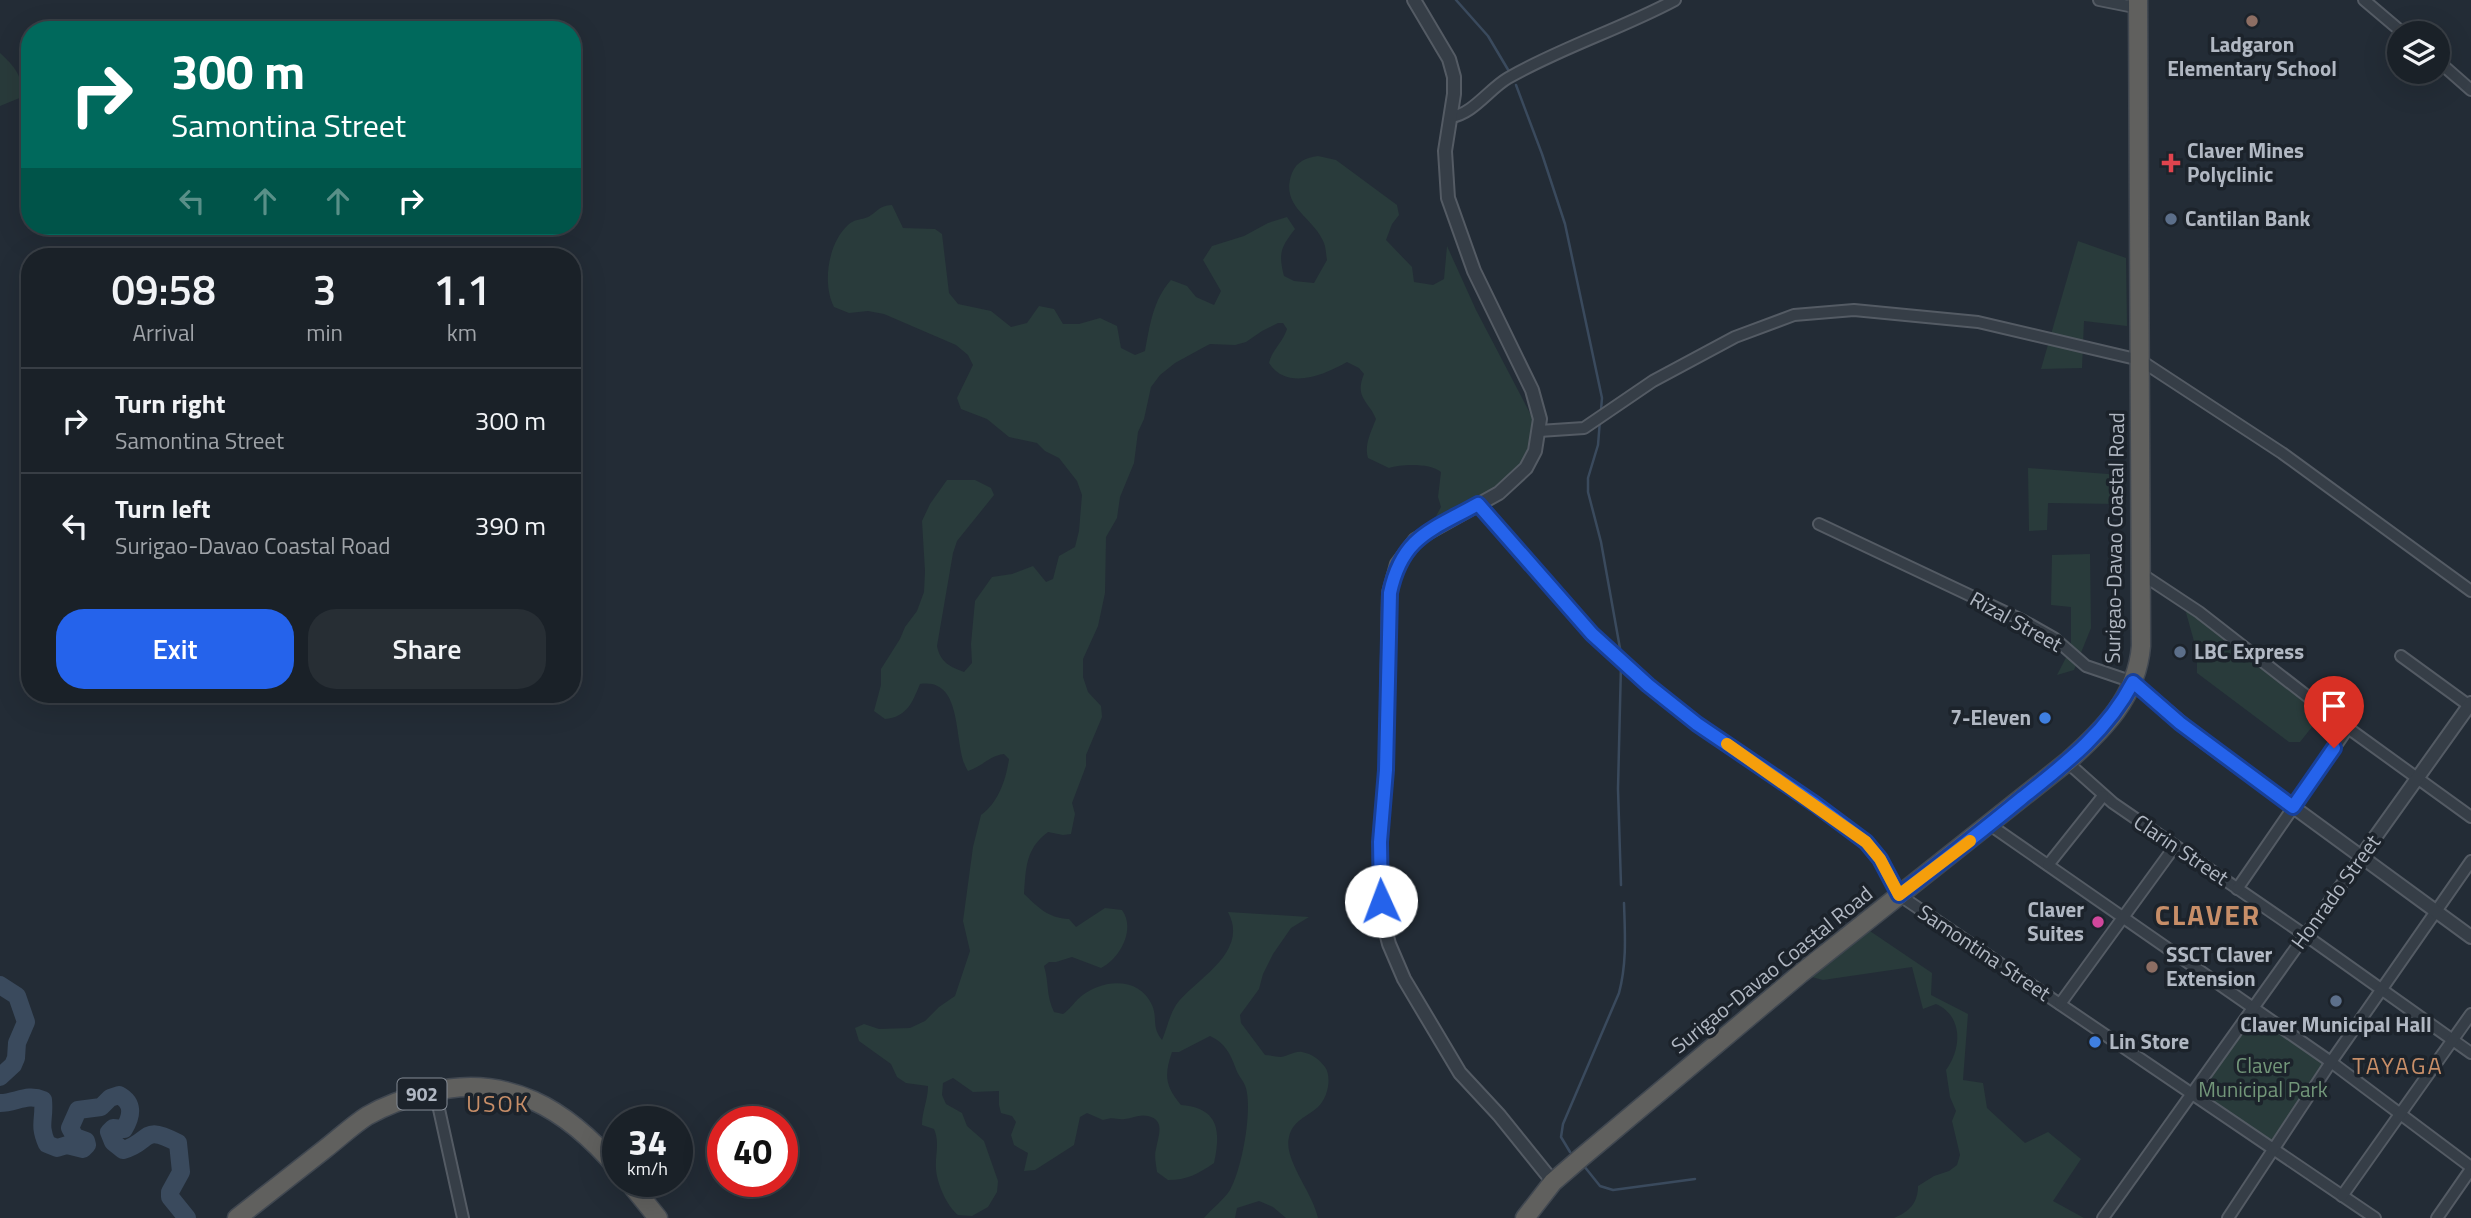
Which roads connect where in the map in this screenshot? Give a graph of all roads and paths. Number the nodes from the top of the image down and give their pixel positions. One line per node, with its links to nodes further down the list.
1 (1414, 0): 9 (street)
2 (1675, 0): 9 (street)
3 (2099, 0): 5 (street)
4 (2364, 0): 6 (street)
5 (2138, 4): 10 (highway, Surigao-Davao Coastal Road)
6 (2389, 21)
7 (2450, 72): 8 (street)
8 (2471, 90)
9 (1451, 117): 11 (street)
10 (2140, 360): 11 (street); 14 (highway, Surigao-Davao Coastal Road); 15 (street)
11 (1539, 431): 12 (street)
12 (1478, 504): 31 (street, Samontina Street); 49 (street)
13 (1819, 524): 17 (street, Rizal Street)
14 (2140, 573): 17 (highway, Surigao-Davao Coastal Road); 19 (street)
15 (2471, 591)
16 (2401, 656): 18 (street)
17 (2133, 682): 20 (highway, Surigao-Davao Coastal Road); 23 (street, Rizal Street)
18 (2470, 705): 21 (street, Honrado Street)
19 (2348, 728): 21 (street); 23 (street)
20 (2067, 762): 22 (street, Clarin Street); 25 (highway, Surigao-Davao Coastal Road)
21 (2417, 778): 24 (street); 27 (street, Honrado Street)
22 (2103, 796): 26 (street, Clarin Street); 29 (street)
23 (2293, 807): 27 (street, Rizal Street); 30 (street)
24 (2471, 817)
25 (1990, 825): 29 (street); 31 (highway, Surigao-Davao Coastal Road)
26 (2175, 846): 30 (street, Clarin Street); 33 (street)
27 (2361, 857): 32 (street, Rizal Street); 34 (street, Honrado Street)
28 (2471, 861): 32 (street)
29 (2048, 865): 33 (street)
30 (2237, 889): 34 (street, Clarin Street)
31 (1899, 895): 37 (street, Samontina Street); 49 (highway, Surigao-Davao Coastal Road)
32 (2436, 911): 35 (street, Rizal Street); 36 (street)
33 (2123, 918): 37 (street); 38 (street)
34 (2305, 935): 36 (street, Clarin Street); 38 (street, Honrado Street)
35 (2471, 937)
36 (2383, 990): 40 (street, Clarin Street); 42 (street)
37 (2060, 1004): 44 (street, Samontina Street)
38 (2253, 1008): 42 (street); 44 (street, Honrado Street)
39 (2471, 1014): 40 (street)
40 (2453, 1040): 41 (street, Clarin Street); 45 (street)
41 (2471, 1053)
42 (2332, 1062): 45 (street); 46 (street)
43 (435, 1091): 47 (highway, 902); 53 (highway, 902); 54 (street)
44 (2192, 1094): 46 (street, Samontina Street); 52 (street, Honrado Street)
45 (2402, 1114): 48 (street); 50 (street)
46 (2274, 1149): 50 (street, Samontina Street); 57 (street)
47 (602, 1153)
48 (2471, 1168): 59 (street)
49 (1553, 1182): 56 (highway, Surigao-Davao Coastal Road)
50 (2342, 1196): 58 (street, Samontina Street)
51 (641, 1197): 55 (highway)
52 (2106, 1217)
53 (237, 1218)
54 (463, 1218)
55 (658, 1218)
56 (1525, 1218)
57 (2228, 1218)
58 (2375, 1218)
59 (2437, 1218)

